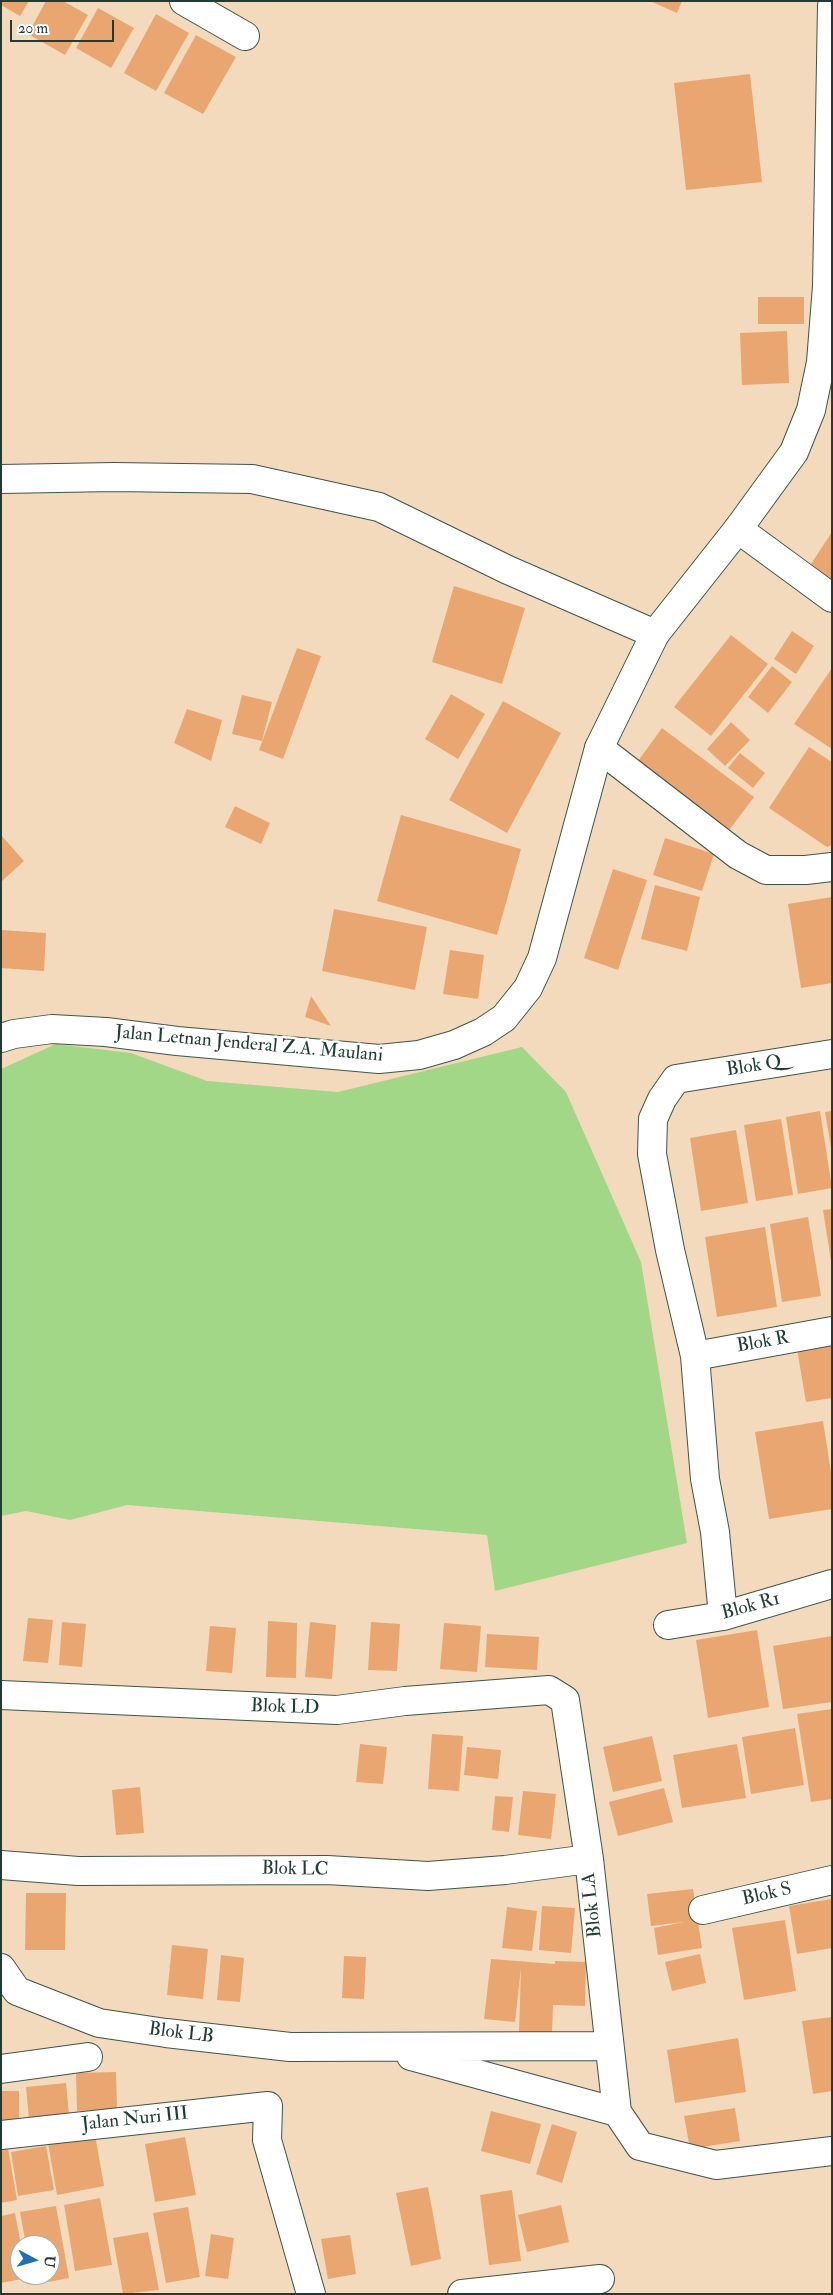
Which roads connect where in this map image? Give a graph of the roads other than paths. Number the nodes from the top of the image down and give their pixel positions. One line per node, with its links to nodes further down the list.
1 (184, 1): 3 (street)
2 (832, 6): 4 (street, Jalan Letnan Jenderal Z.A. Maulani)
3 (245, 36)
4 (830, 144): 6 (street, Jalan Letnan Jenderal Z.A. Maulani)
5 (1, 479): 8 (street)
6 (738, 529): 7 (street); 8 (street, Jalan Letnan Jenderal Z.A. Maulani)
7 (832, 598)
8 (655, 634): 9 (street, Jalan Letnan Jenderal Z.A. Maulani)
9 (599, 748): 10 (street); 11 (street, Jalan Letnan Jenderal Z.A. Maulani)
10 (832, 867)
11 (1, 1038)
12 (832, 1054): 14 (street, Blok Q)
13 (832, 1331): 14 (street, Blok R)
14 (695, 1356): 16 (street)
15 (832, 1584): 16 (street, Blok R1)
16 (723, 1616): 17 (street, Blok R1)
17 (668, 1625)
18 (1, 1695): 19 (street, Blok LD)
19 (565, 1700): 20 (street, Blok LA)
20 (589, 1859): 21 (street, Blok LC); 25 (street, Blok LA)
21 (1, 1864)
22 (832, 1880): 23 (street, Blok S)
23 (703, 1910)
24 (1, 1968): 26 (street, Blok LB)
25 (609, 2046): 26 (street, Blok LB); 29 (street, Blok LA)
26 (378, 2047): 29 (street, Blok LB)
27 (88, 2057): 28 (street)
28 (1, 2070)
29 (618, 2112): 31 (street)
30 (1, 2135): 33 (street, Jalan Nuri III)
31 (832, 2151)
32 (600, 2279): 34 (street)
33 (311, 2294)
34 (462, 2294)

